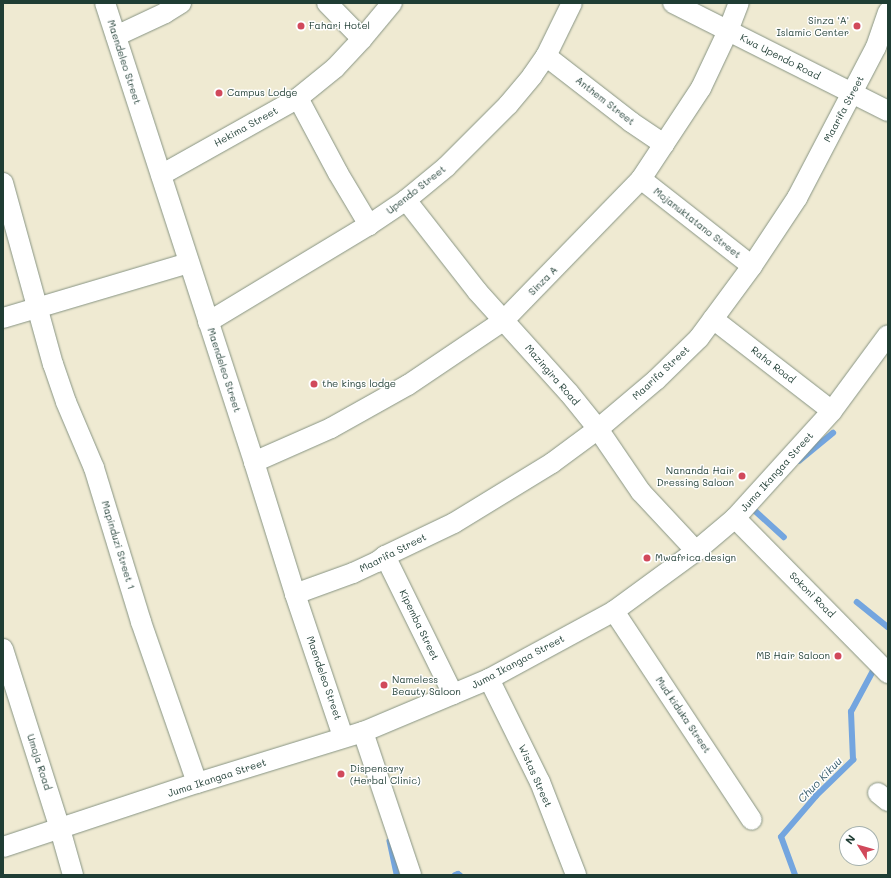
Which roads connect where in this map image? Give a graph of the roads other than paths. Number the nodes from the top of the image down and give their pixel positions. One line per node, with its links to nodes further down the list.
1 (105, 3): 10 (street, Maendeleo Street)
2 (181, 3): 10 (street)
3 (327, 3): 11 (street)
4 (392, 3): 11 (street, Hekima Street)
5 (572, 3): 12 (street, Upendo Street)
6 (673, 3): 9 (street, Kwa Upendo Road)
7 (739, 3): 9 (street, Sinza A)
8 (888, 12): 13 (street, Maarifa Street)
9 (728, 31): 13 (street, Kwa Upendo Road); 16 (street, Sinza A)
10 (116, 36): 17 (street, Maendeleo Street)
11 (362, 40): 14 (street, Hekima Street)
12 (546, 56): 16 (street, Anthem Street); 20 (street, Upendo Street)
13 (852, 93): 15 (street, Kwa Upendo Road); 23 (street, Maarifa Street)
14 (298, 98): 17 (street, Hekima Street); 21 (street)
15 (888, 111)
16 (664, 144): 18 (street, Sinza A)
17 (161, 175): 22 (street, Maendeleo Street)
18 (641, 179): 23 (street, Mojanuktatano Street); 27 (street, Sinza A)
19 (3, 183): 24 (street, Mapinduzi Street 1)
20 (406, 200): 21 (street, Upendo Street); 27 (street, Mazingira Road)
21 (369, 225): 28 (street, Upendo Street)
22 (189, 262): 24 (street); 28 (street, Maendeleo Street)
23 (752, 266): 26 (street, Maarifa Street)
24 (39, 307): 25 (street); 44 (street, Mapinduzi Street 1)
25 (3, 318)
26 (713, 319): 30 (street, Raha Road); 31 (street, Maarifa Street)
27 (503, 321): 31 (street, Mazingira Road); 32 (street, Sinza A)
28 (208, 322): 32 (street, Maendeleo Street)
29 (888, 335): 30 (street, Juma Ikangaa Street)
30 (832, 411): 33 (street, Juma Ikangaa Street)
31 (598, 429): 34 (street, Mazingira Road); 35 (street, Maarifa Street)
32 (254, 462): 36 (street, Maendeleo Street)
33 (735, 518): 34 (street, Juma Ikangaa Street); 39 (street, Sokoni Road)
34 (696, 551): 37 (street, Juma Ikangaa Street)
35 (385, 556): 36 (street, Maarifa Street); 41 (street, Kipemba Street)
36 (295, 594): 43 (street, Maendeleo Street)
37 (614, 611): 40 (street, Juma Ikangaa Street); 45 (street, Mud kiduka Street)
38 (3, 649): 46 (street, Umoja Road)
39 (888, 673)
40 (489, 679): 41 (street, Juma Ikangaa Street); 50 (street, Wistas Street)
41 (453, 694): 42 (street, Juma Ikangaa Street)
42 (363, 732): 43 (street, Juma Ikangaa Street); 49 (street)
43 (343, 737): 44 (street, Juma Ikangaa Street)
44 (198, 783): 46 (street, Juma Ikangaa Street)
45 (752, 820)
46 (60, 829): 47 (street, Juma Ikangaa Street); 48 (street, Umoja Road)
47 (3, 847)
48 (73, 875)
49 (411, 875)
50 (576, 875)

